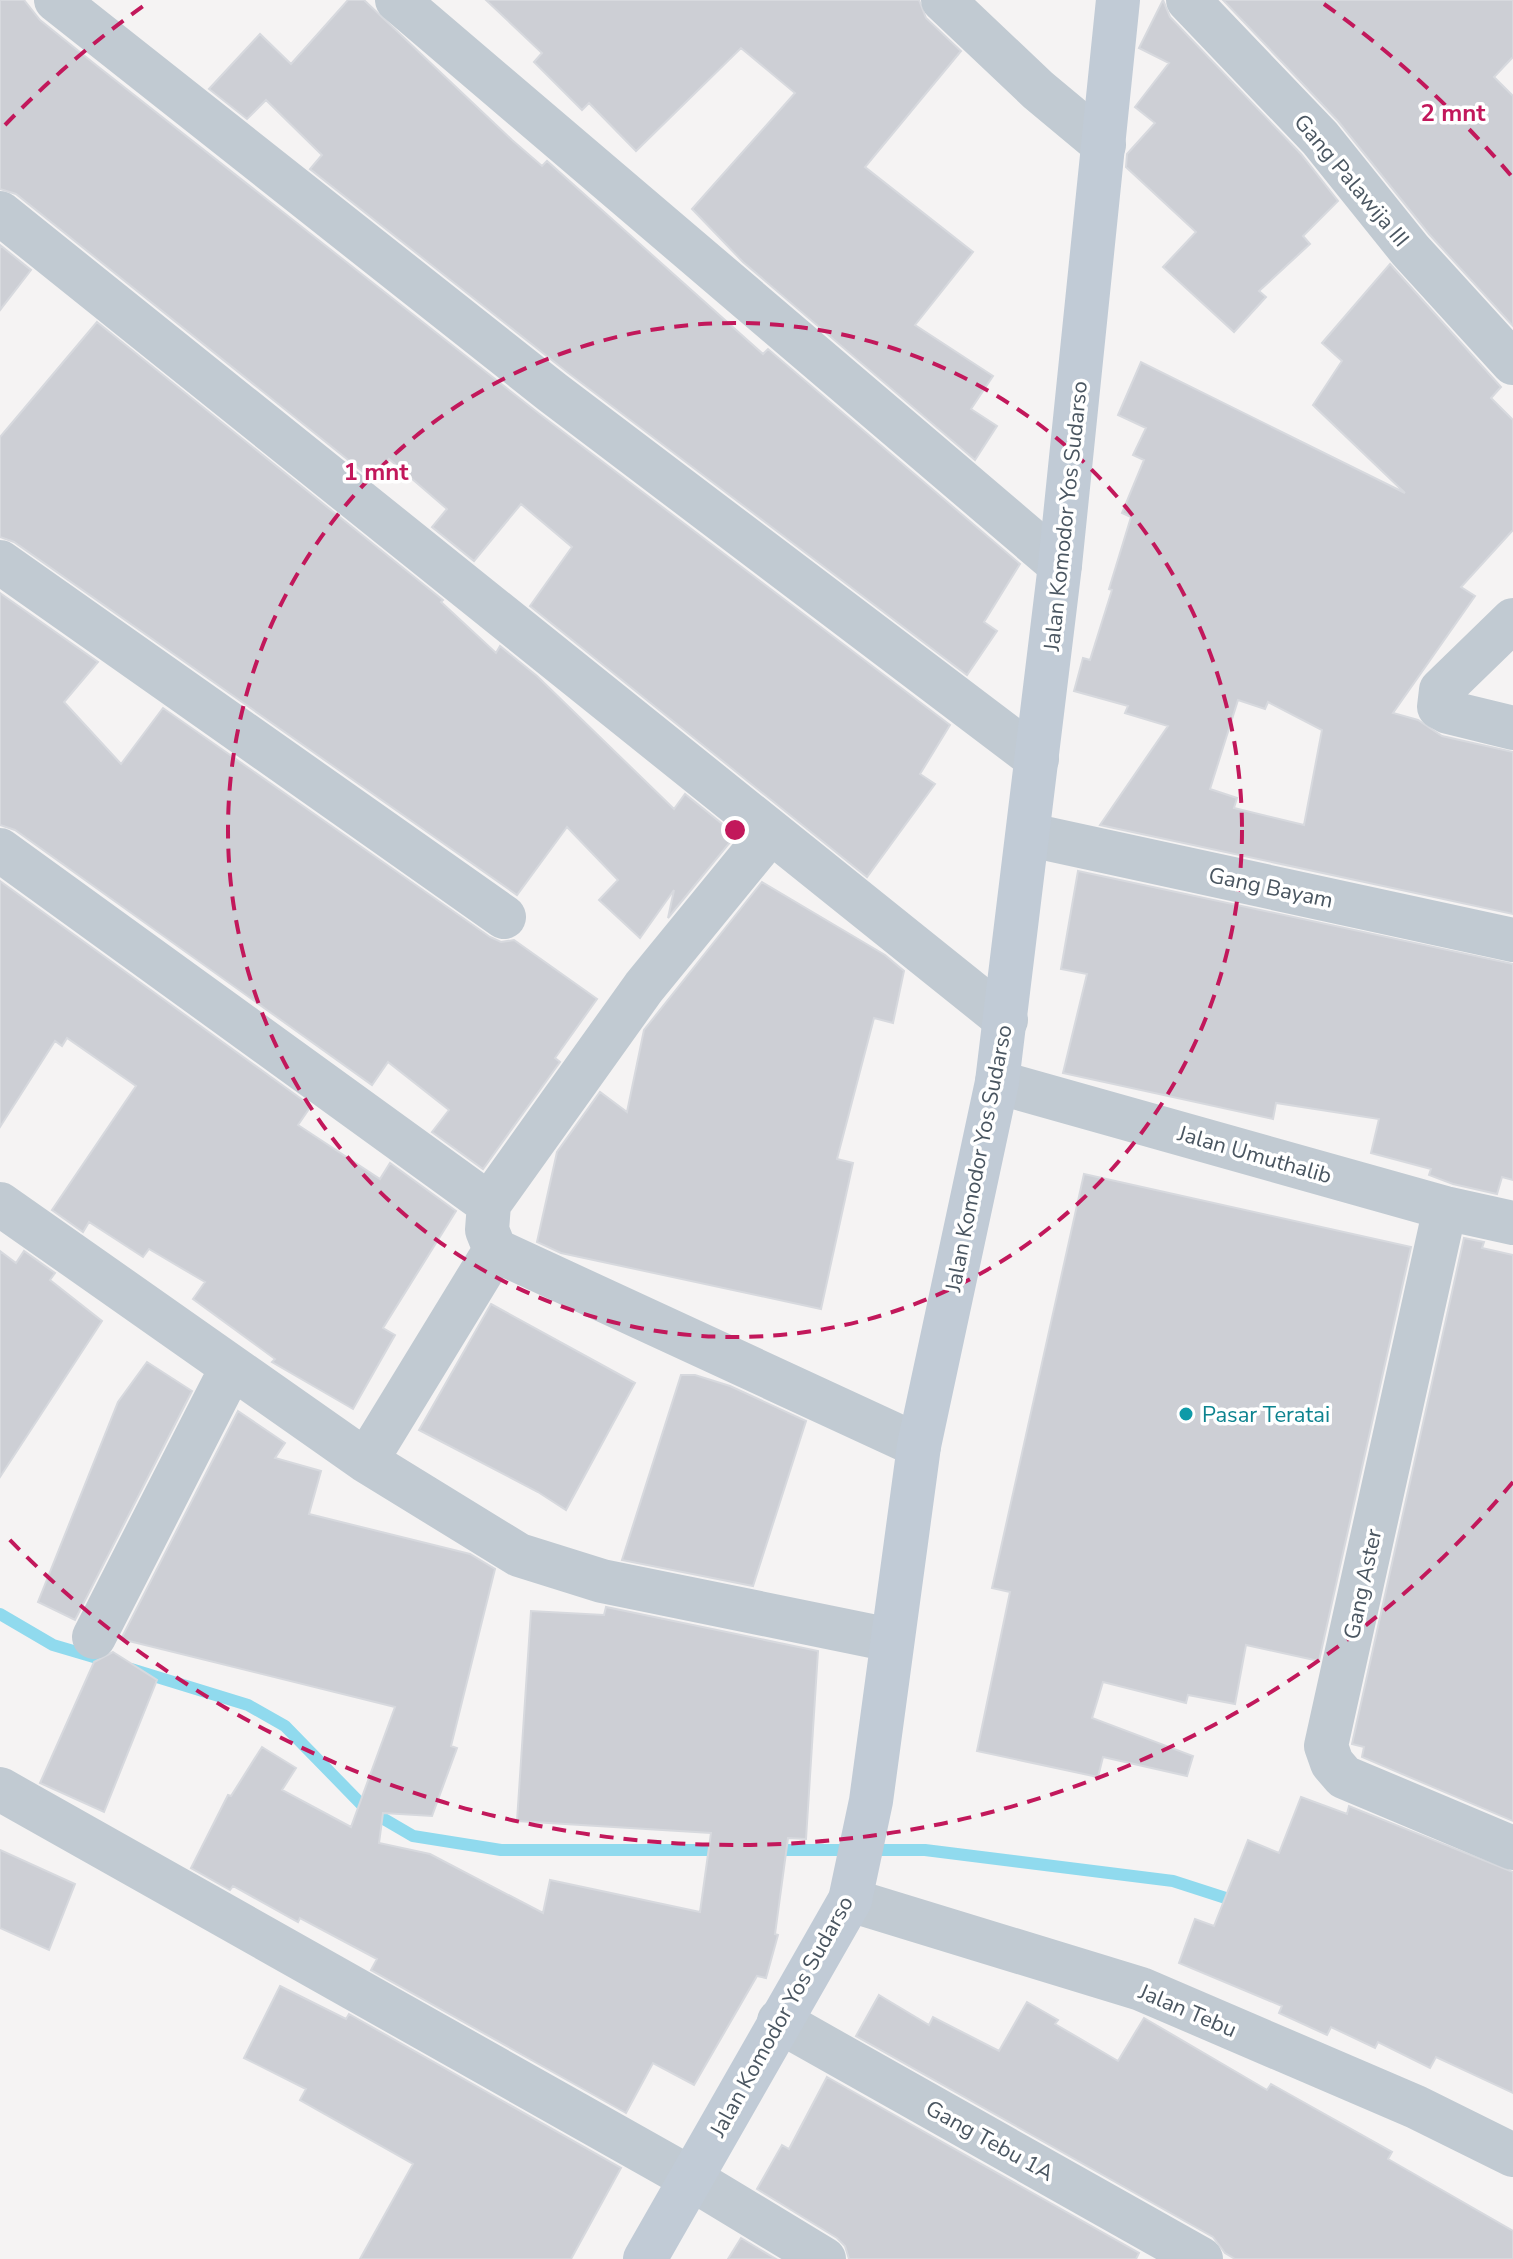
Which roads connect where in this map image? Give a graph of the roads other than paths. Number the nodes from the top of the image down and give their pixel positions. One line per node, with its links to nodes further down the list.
1 (56, 0): 13 (street)
2 (397, 0): 10 (street)
3 (943, 0): 6 (street)
4 (1118, 0): 6 (street, Jalan Komodor Yos Sudarso)
5 (1188, 0): 8 (street, Gang Palawija III)
6 (1104, 145): 10 (street, Jalan Komodor Yos Sudarso)
7 (0, 213): 14 (street)
8 (1513, 363)
9 (0, 562): 17 (street)
10 (1060, 565): 13 (street, Jalan Komodor Yos Sudarso)
11 (1513, 620): 12 (street)
12 (1513, 728)
13 (1037, 759): 15 (street, Jalan Komodor Yos Sudarso)
14 (770, 833): 19 (street); 22 (street)
15 (1030, 835): 18 (street, Gang Bayam); 19 (street, Jalan Komodor Yos Sudarso)
16 (0, 850): 22 (street)
17 (504, 917)
18 (1513, 940)
19 (1006, 1020): 20 (street, Jalan Komodor Yos Sudarso)
20 (997, 1082): 23 (street, Jalan Umuthalib); 27 (street, Jalan Komodor Yos Sudarso)
21 (0, 1204): 26 (street)
22 (489, 1204): 25 (street)
23 (1445, 1208): 24 (street, Jalan Umuthalib); 32 (street, Gang Aster)
24 (1513, 1223)
25 (495, 1250): 27 (street); 28 (street)
26 (232, 1367): 28 (street); 29 (street)
27 (919, 1446): 30 (street, Jalan Komodor Yos Sudarso)
28 (366, 1461): 30 (street)
29 (94, 1637)
30 (891, 1640): 33 (street, Jalan Komodor Yos Sudarso)
31 (0, 1789): 36 (street)
32 (1511, 1836)
33 (852, 1891): 34 (street, Jalan Komodor Yos Sudarso); 35 (street, Jalan Tebu)
34 (779, 2021): 36 (street, Jalan Komodor Yos Sudarso); 39 (street, Gang Tebu 1A)
35 (1513, 2155)
36 (690, 2178): 37 (street, Jalan Komodor Yos Sudarso); 38 (street)
37 (645, 2259)
38 (824, 2259)
39 (1201, 2259)

